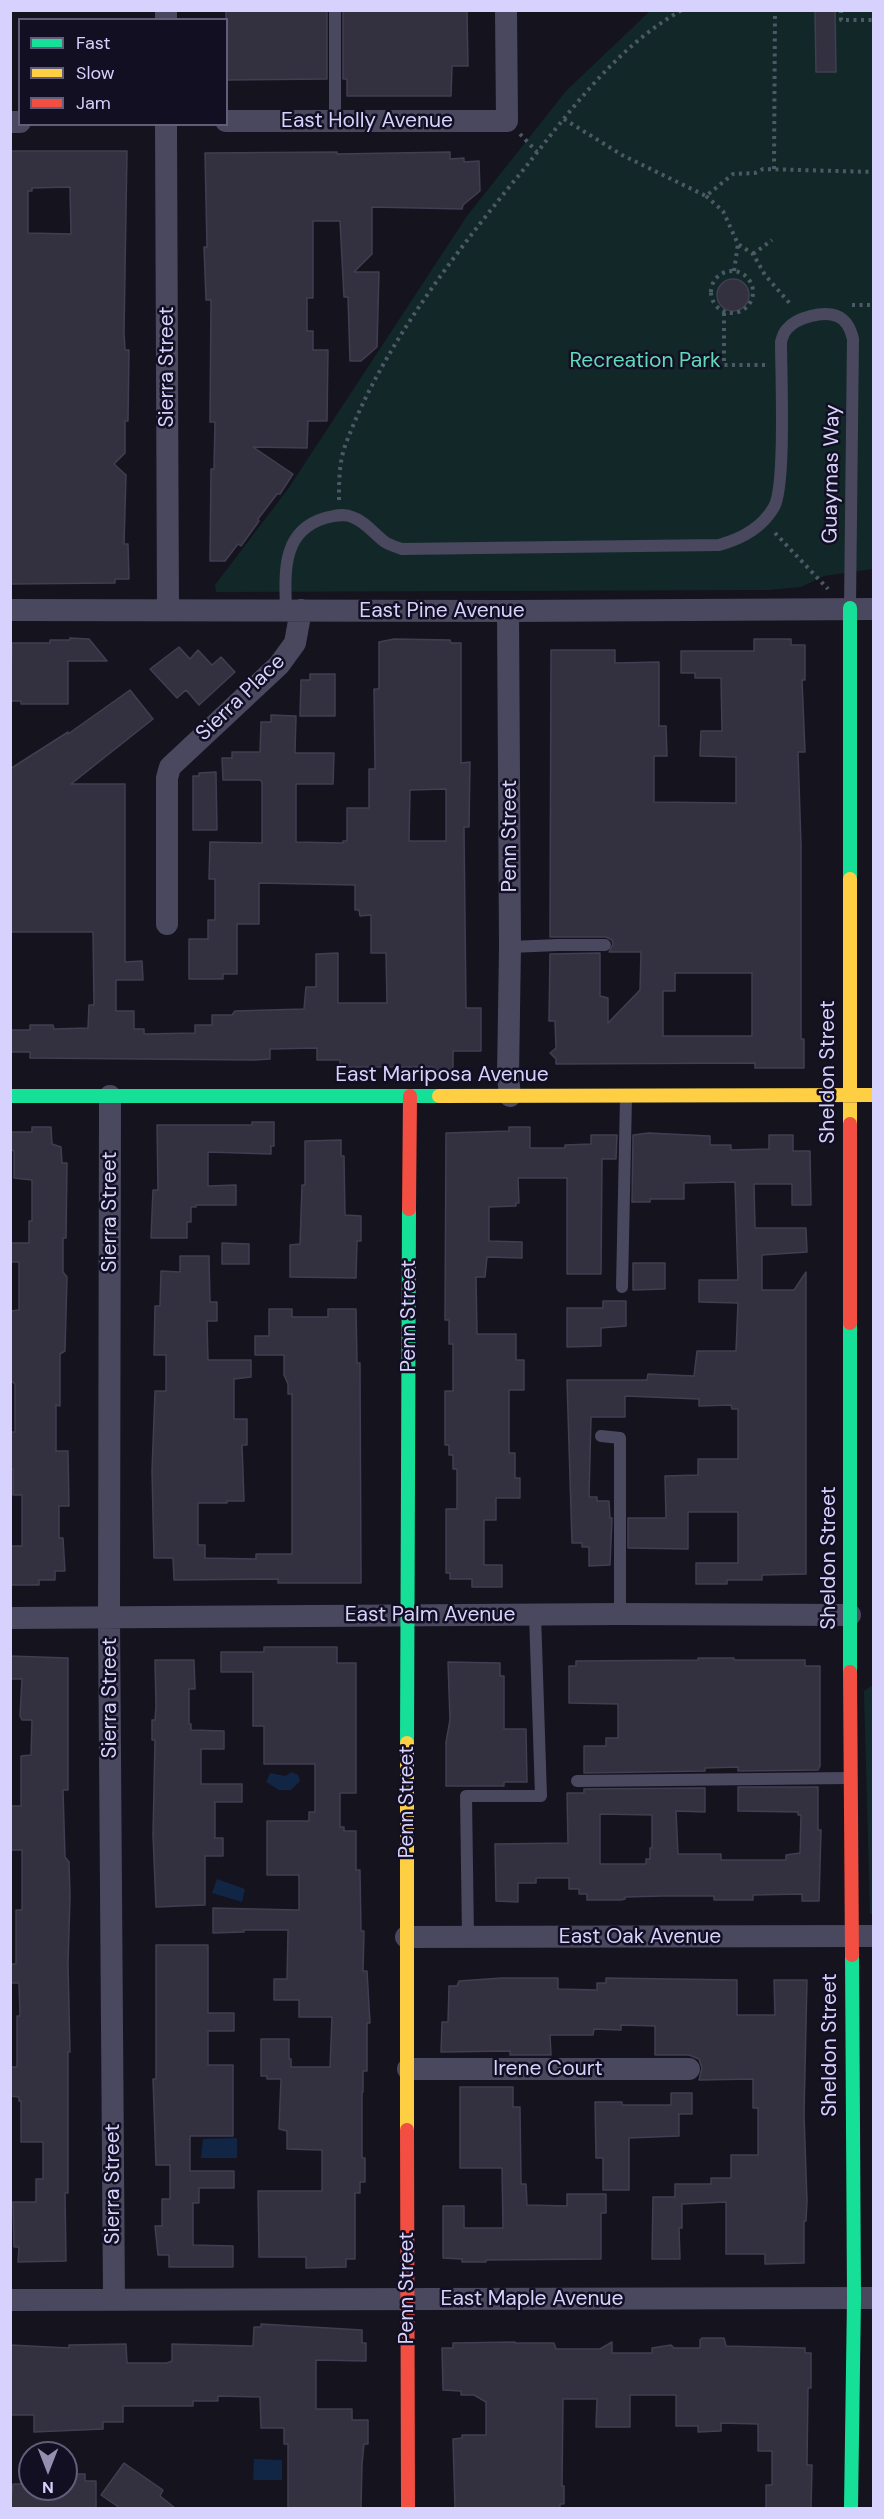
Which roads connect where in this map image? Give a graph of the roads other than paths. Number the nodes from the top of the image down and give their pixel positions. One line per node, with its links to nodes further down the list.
1 (335, 10): 3 (lane)
2 (506, 10): 3 (street, East Holly Avenue)
3 (335, 120): 4 (street, East Holly Avenue)
4 (228, 121)
5 (166, 126): 9 (street, Sierra Street)
6 (850, 608): 7 (street, East Pine Avenue); 10 (lane, Guaymas Way); 11 (street, East Pine Avenue); 15 (street, Sheldon Street)
7 (873, 609)
8 (10, 610): 9 (street, East Pine Avenue)
9 (168, 610): 10 (street, East Pine Avenue)
10 (293, 610): 11 (street, East Pine Avenue); 12 (street, Sierra Place)
11 (508, 611): 14 (street, Penn Street)
12 (167, 924)
13 (605, 945): 14 (lane)
14 (510, 948): 20 (street, Penn Street)
15 (849, 1095): 16 (street, East Mariposa Avenue); 21 (street, East Mariposa Avenue); 27 (street, Sheldon Street)
16 (873, 1095)
17 (10, 1096): 18 (street, East Mariposa Avenue)
18 (110, 1096): 19 (street, East Mariposa Avenue); 29 (street, Sierra Street)
19 (410, 1096): 20 (street, East Mariposa Avenue); 26 (street, Penn Street)
20 (510, 1096): 21 (street, East Mariposa Avenue)
21 (626, 1096): 22 (lane)
22 (622, 1287)
23 (600, 1436): 25 (lane)
24 (535, 1614): 25 (street, East Palm Avenue); 26 (street, East Palm Avenue); 35 (lane)
25 (620, 1614): 27 (street, East Palm Avenue)
26 (407, 1615): 29 (street, East Palm Avenue); 34 (street, Penn Street)
27 (850, 1615): 30 (street, Sheldon Street)
28 (10, 1618): 29 (street, East Palm Avenue)
29 (109, 1618): 41 (street, Sierra Street)
30 (850, 1778): 31 (lane); 32 (street, Sheldon Street)
31 (577, 1781)
32 (850, 1936): 33 (street, East Oak Avenue); 35 (street, East Oak Avenue); 38 (street, Sheldon Street)
33 (873, 1936)
34 (406, 1937): 35 (street, East Oak Avenue); 36 (street, Penn Street)
35 (468, 1937)
36 (408, 2069): 37 (street, Irene Court); 39 (street, Penn Street)
37 (690, 2069)
38 (863, 2298): 39 (street, East Maple Avenue); 43 (street, Sheldon Street)
39 (407, 2299): 41 (street, East Maple Avenue); 42 (street, Penn Street)
40 (10, 2300): 41 (street, East Maple Avenue)
41 (114, 2300)
42 (408, 2508)
43 (851, 2508)

